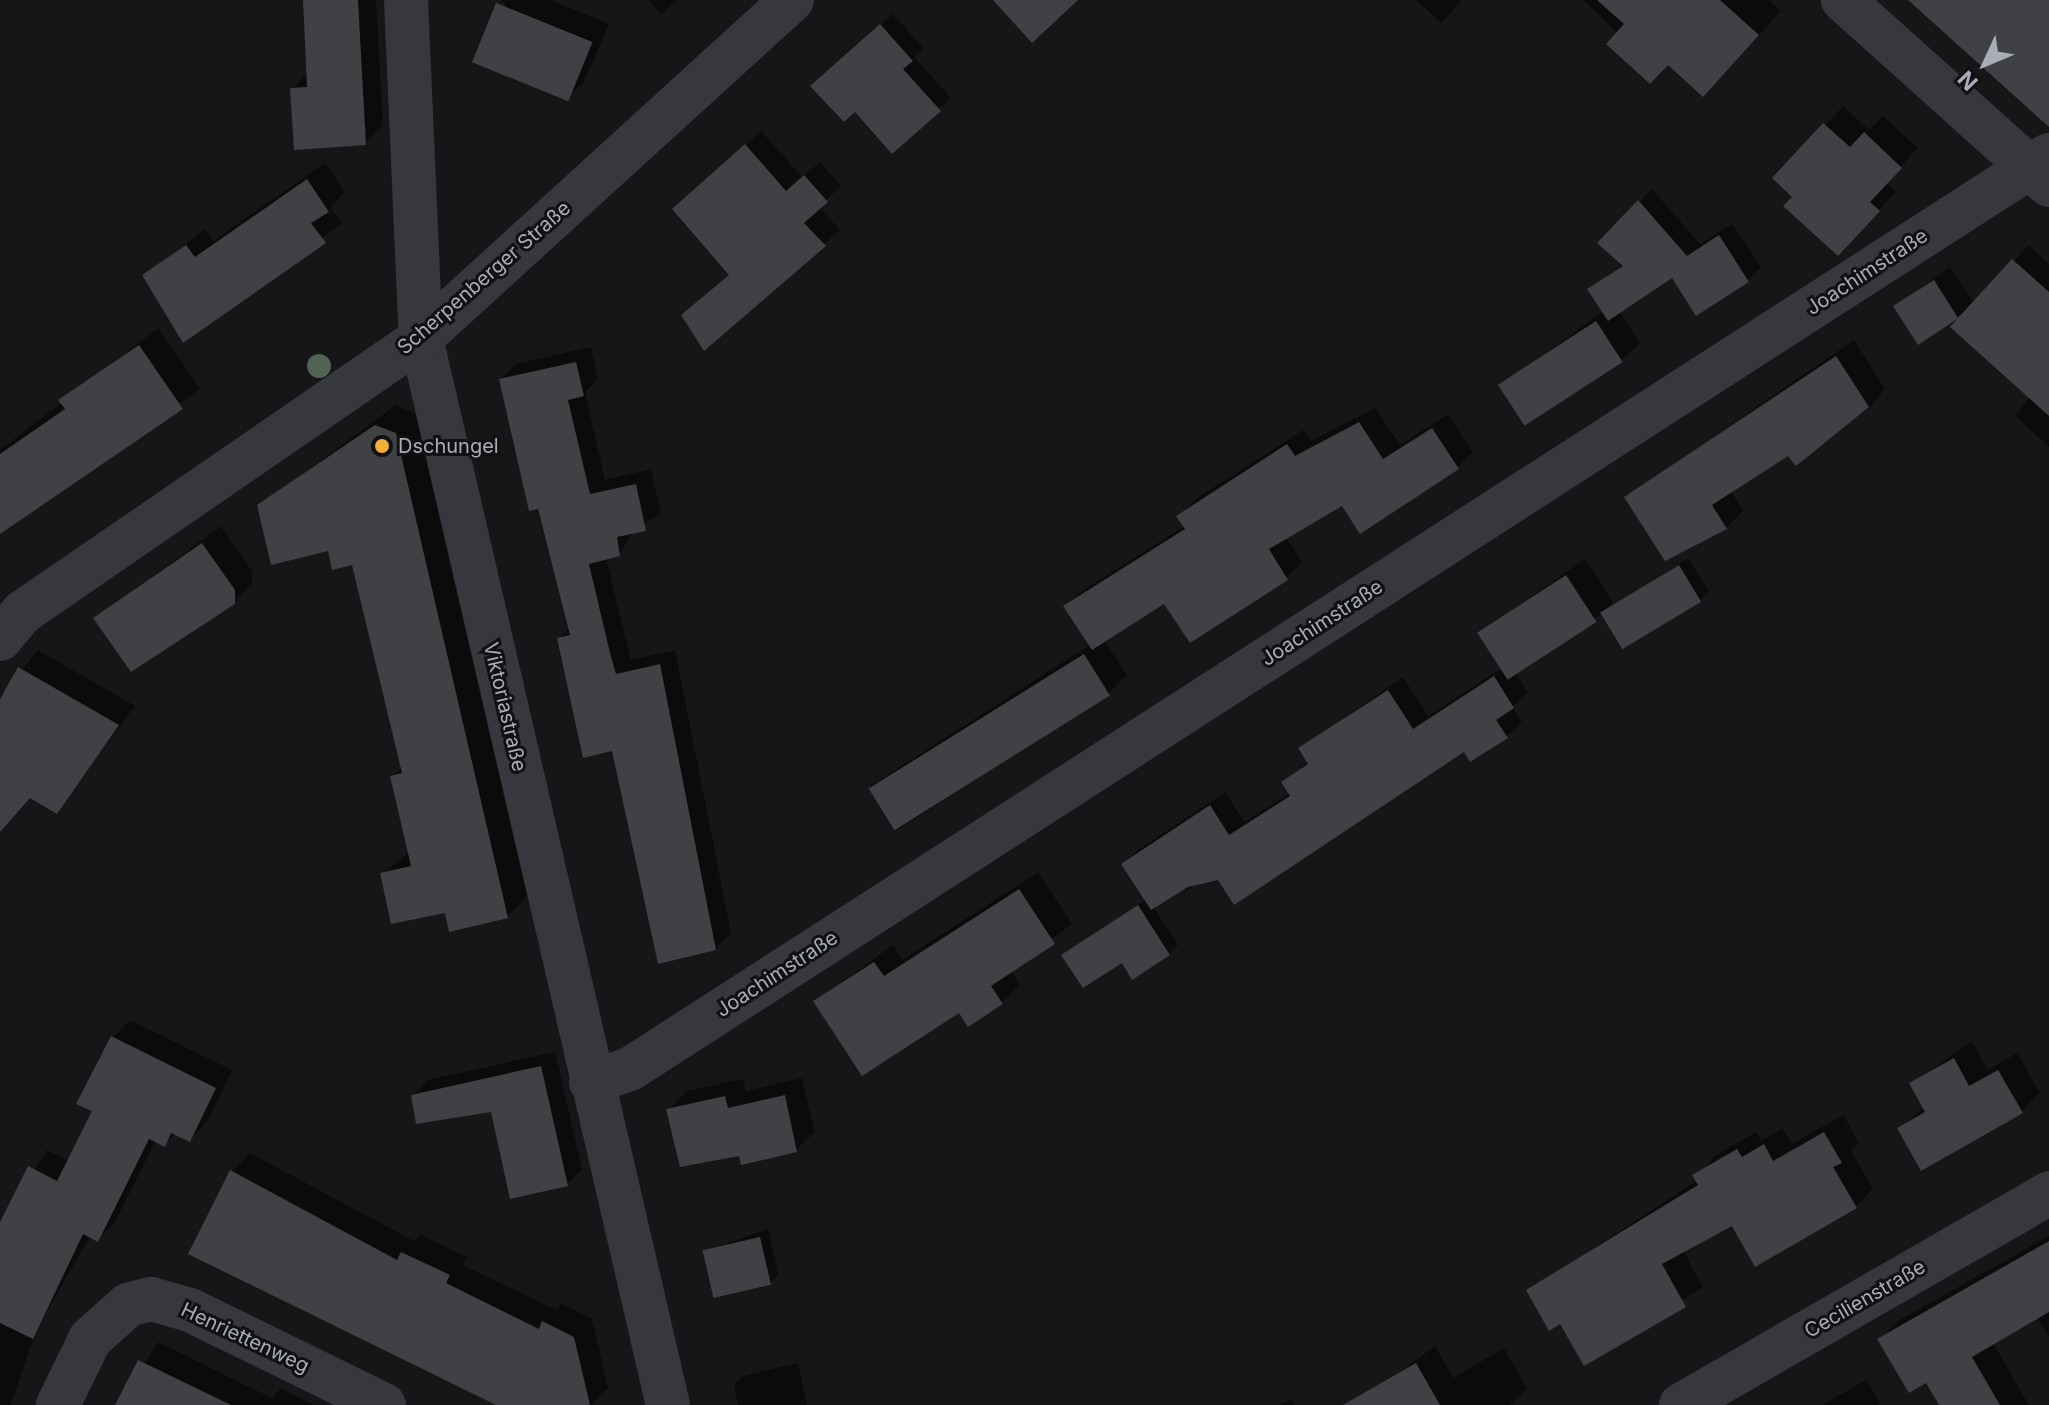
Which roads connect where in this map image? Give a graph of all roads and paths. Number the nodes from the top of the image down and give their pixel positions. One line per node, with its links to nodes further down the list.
1 (406, 0): 5 (street, Viktoriastraße)
2 (792, 0): 5 (street, Scherpenberger Straße)
3 (1843, 0): 4 (street)
4 (2043, 169): 7 (street, Joachimstraße)
5 (421, 338): 6 (street, Scherpenberger Straße); 7 (street, Viktoriastraße)
6 (0, 639)
7 (591, 1082): 11 (street, Viktoriastraße)
8 (2049, 1193): 12 (street, Cecilienstraße)
9 (58, 1405): 10 (street, Henriettenweg)
10 (384, 1405)
11 (668, 1405)
12 (1681, 1405)

